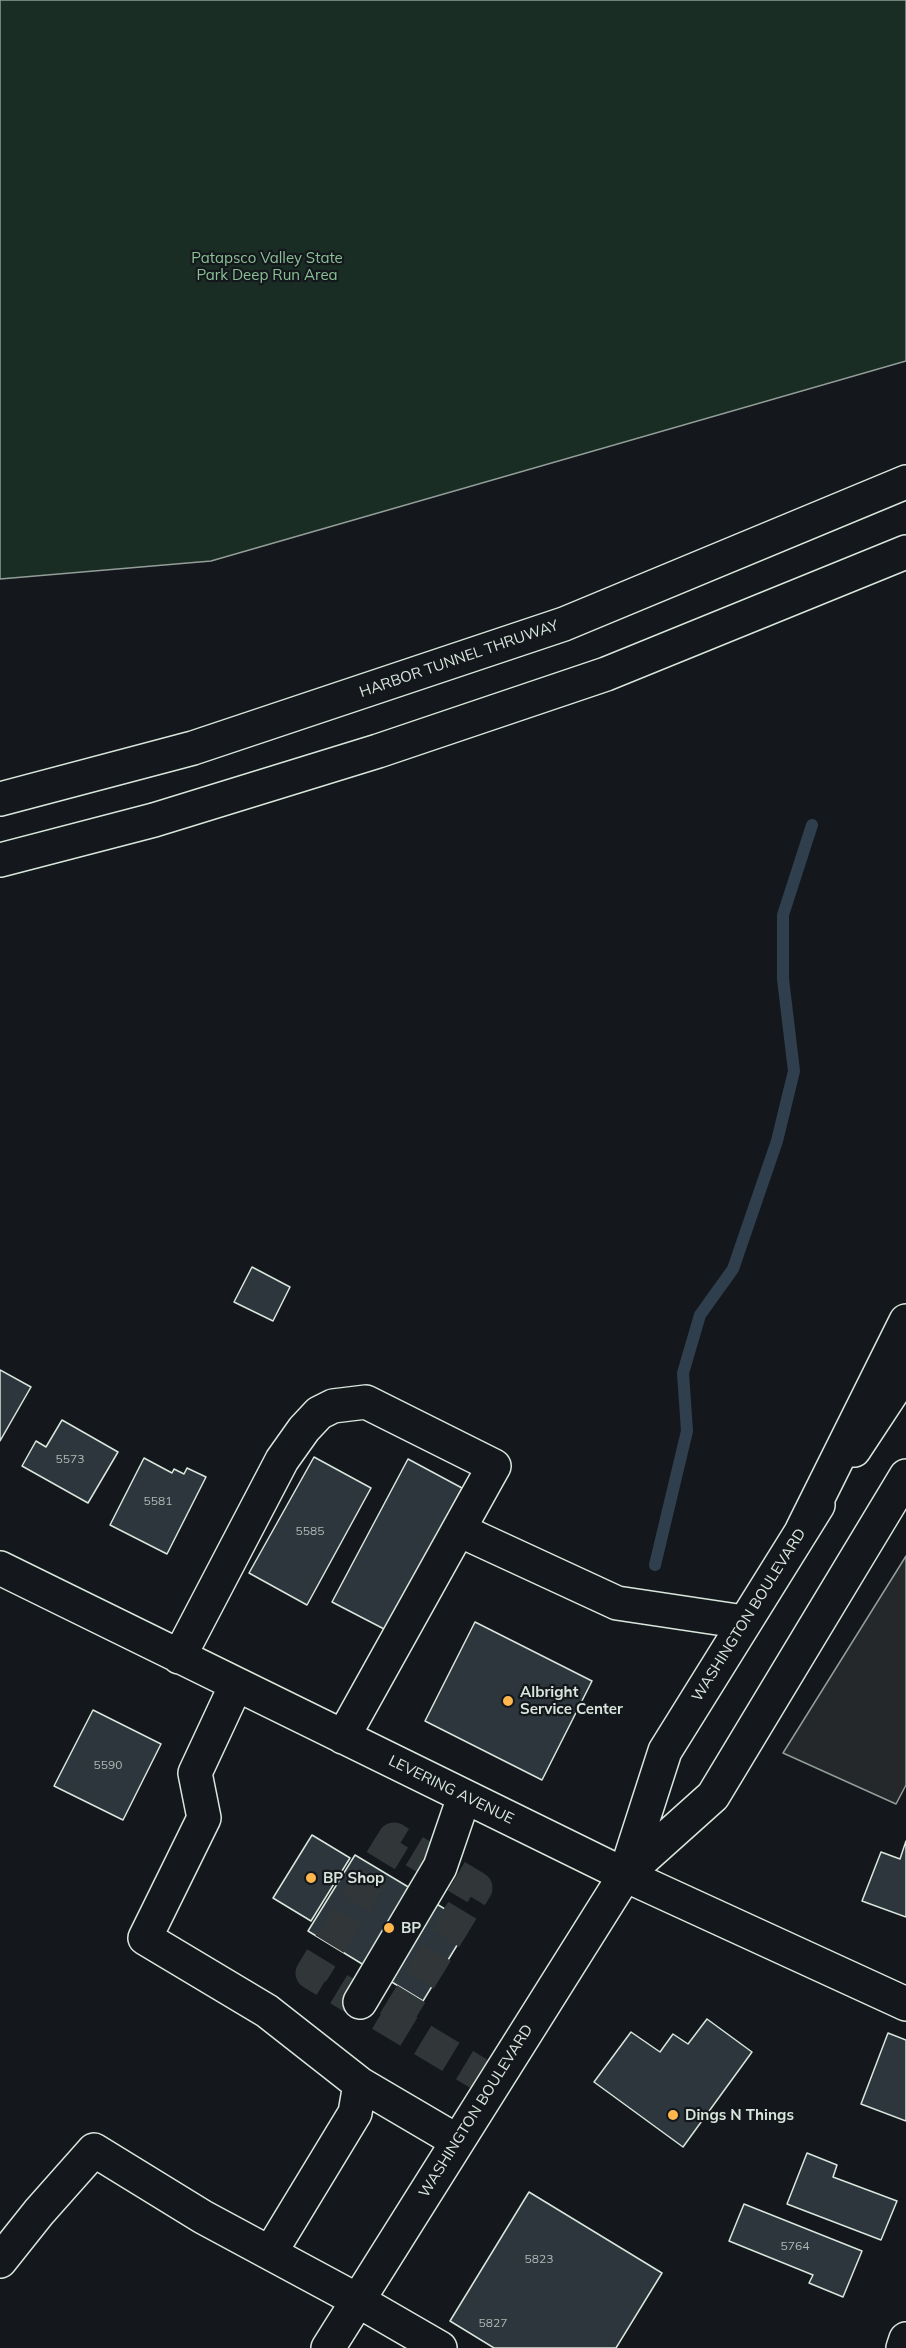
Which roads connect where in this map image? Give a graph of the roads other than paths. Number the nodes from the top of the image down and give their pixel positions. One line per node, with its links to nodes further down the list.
1 (906, 482): 3 (main road, HARBOR TUNNEL THRUWAY)
2 (906, 552): 4 (main road)
3 (0, 799)
4 (0, 860)
5 (906, 1321): 8 (main road)
6 (906, 1371): 8 (main road, WASHINGTON BOULEVARD)
7 (906, 1476): 16 (main road, WASHINGTON BOULEVARD)
8 (803, 1528): 11 (main road, WASHINGTON BOULEVARD)
9 (459, 1530): 11 (main road); 12 (main road); 14 (main road)
10 (0, 1568): 12 (main road, LEVERING AVENUE)
11 (744, 1622): 16 (main road, WASHINGTON BOULEVARD)
12 (179, 1657): 13 (main road, LEVERING AVENUE)
13 (236, 1685): 14 (main road, LEVERING AVENUE); 19 (main road)
14 (343, 1737): 15 (main road, LEVERING AVENUE)
15 (464, 1797): 16 (main road, LEVERING AVENUE); 17 (main road)
16 (625, 1875): 18 (main road, LEVERING AVENUE); 20 (main road, WASHINGTON BOULEVARD)
17 (360, 2002)
18 (906, 2004)
19 (360, 2084): 20 (main road); 21 (main road)
20 (457, 2142): 23 (main road, WASHINGTON BOULEVARD)
21 (270, 2253): 22 (main road); 23 (main road)
22 (0, 2261)
23 (357, 2300): 25 (main road, WASHINGTON BOULEVARD); 26 (main road)
24 (906, 2339): 27 (main road)
25 (328, 2348)
26 (440, 2348)
27 (903, 2348)

